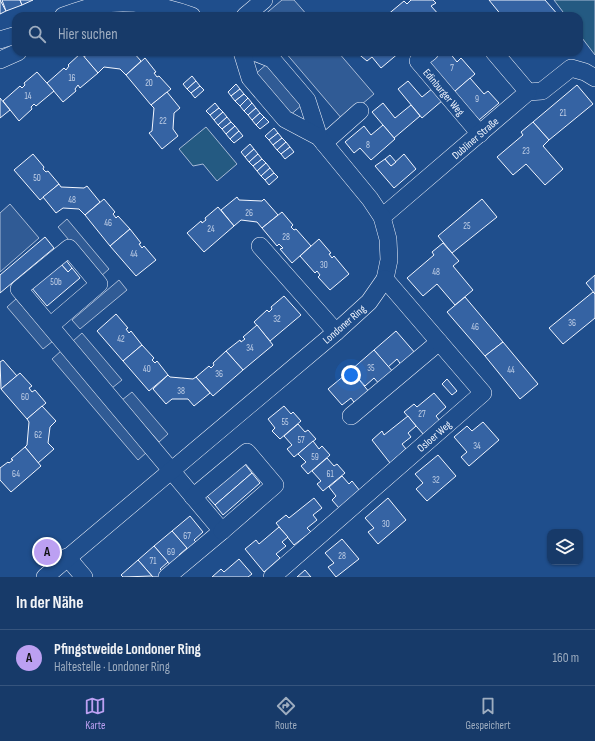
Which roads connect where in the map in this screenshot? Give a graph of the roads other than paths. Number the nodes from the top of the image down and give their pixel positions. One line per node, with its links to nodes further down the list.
1 (264, 0): 6 (street)
2 (99, 2): 3 (street); 4 (street)
3 (141, 2): 5 (street)
4 (77, 12)
5 (182, 12)
6 (250, 12)
7 (12, 36): 8 (street)
8 (0, 40)
9 (12, 55): 14 (street)
10 (243, 56): 19 (street, Londoner Ring)
11 (264, 56): 19 (street, Londoner Ring)
12 (425, 56): 18 (street, Edinburger Weg)
13 (497, 56): 16 (street)
14 (0, 60)
15 (595, 78): 16 (street)
16 (528, 92): 18 (street, Dubliner Straße)
17 (360, 111): 19 (street)
18 (480, 134): 20 (street, Dubliner Straße)
19 (321, 140): 20 (street, Londoner Ring)
20 (382, 217): 22 (street, Londoner Ring)
21 (260, 246): 24 (street)
22 (385, 279): 24 (street, Londoner Ring); 25 (street, Osloer Weg)
23 (50, 326): 23 (street); 27 (street)
24 (336, 332): 27 (street, Londoner Ring)
25 (439, 342): 26 (street); 34 (street, Osloer Weg)
26 (351, 416)
27 (171, 470): 28 (street); 30 (street, Londoner Ring)
28 (193, 497): 29 (street); 29 (street)
29 (222, 531): 33 (street)
30 (67, 557): 31 (street, Londoner Ring); 32 (street)
31 (45, 577)
32 (84, 577)
33 (167, 577)
34 (272, 577)

